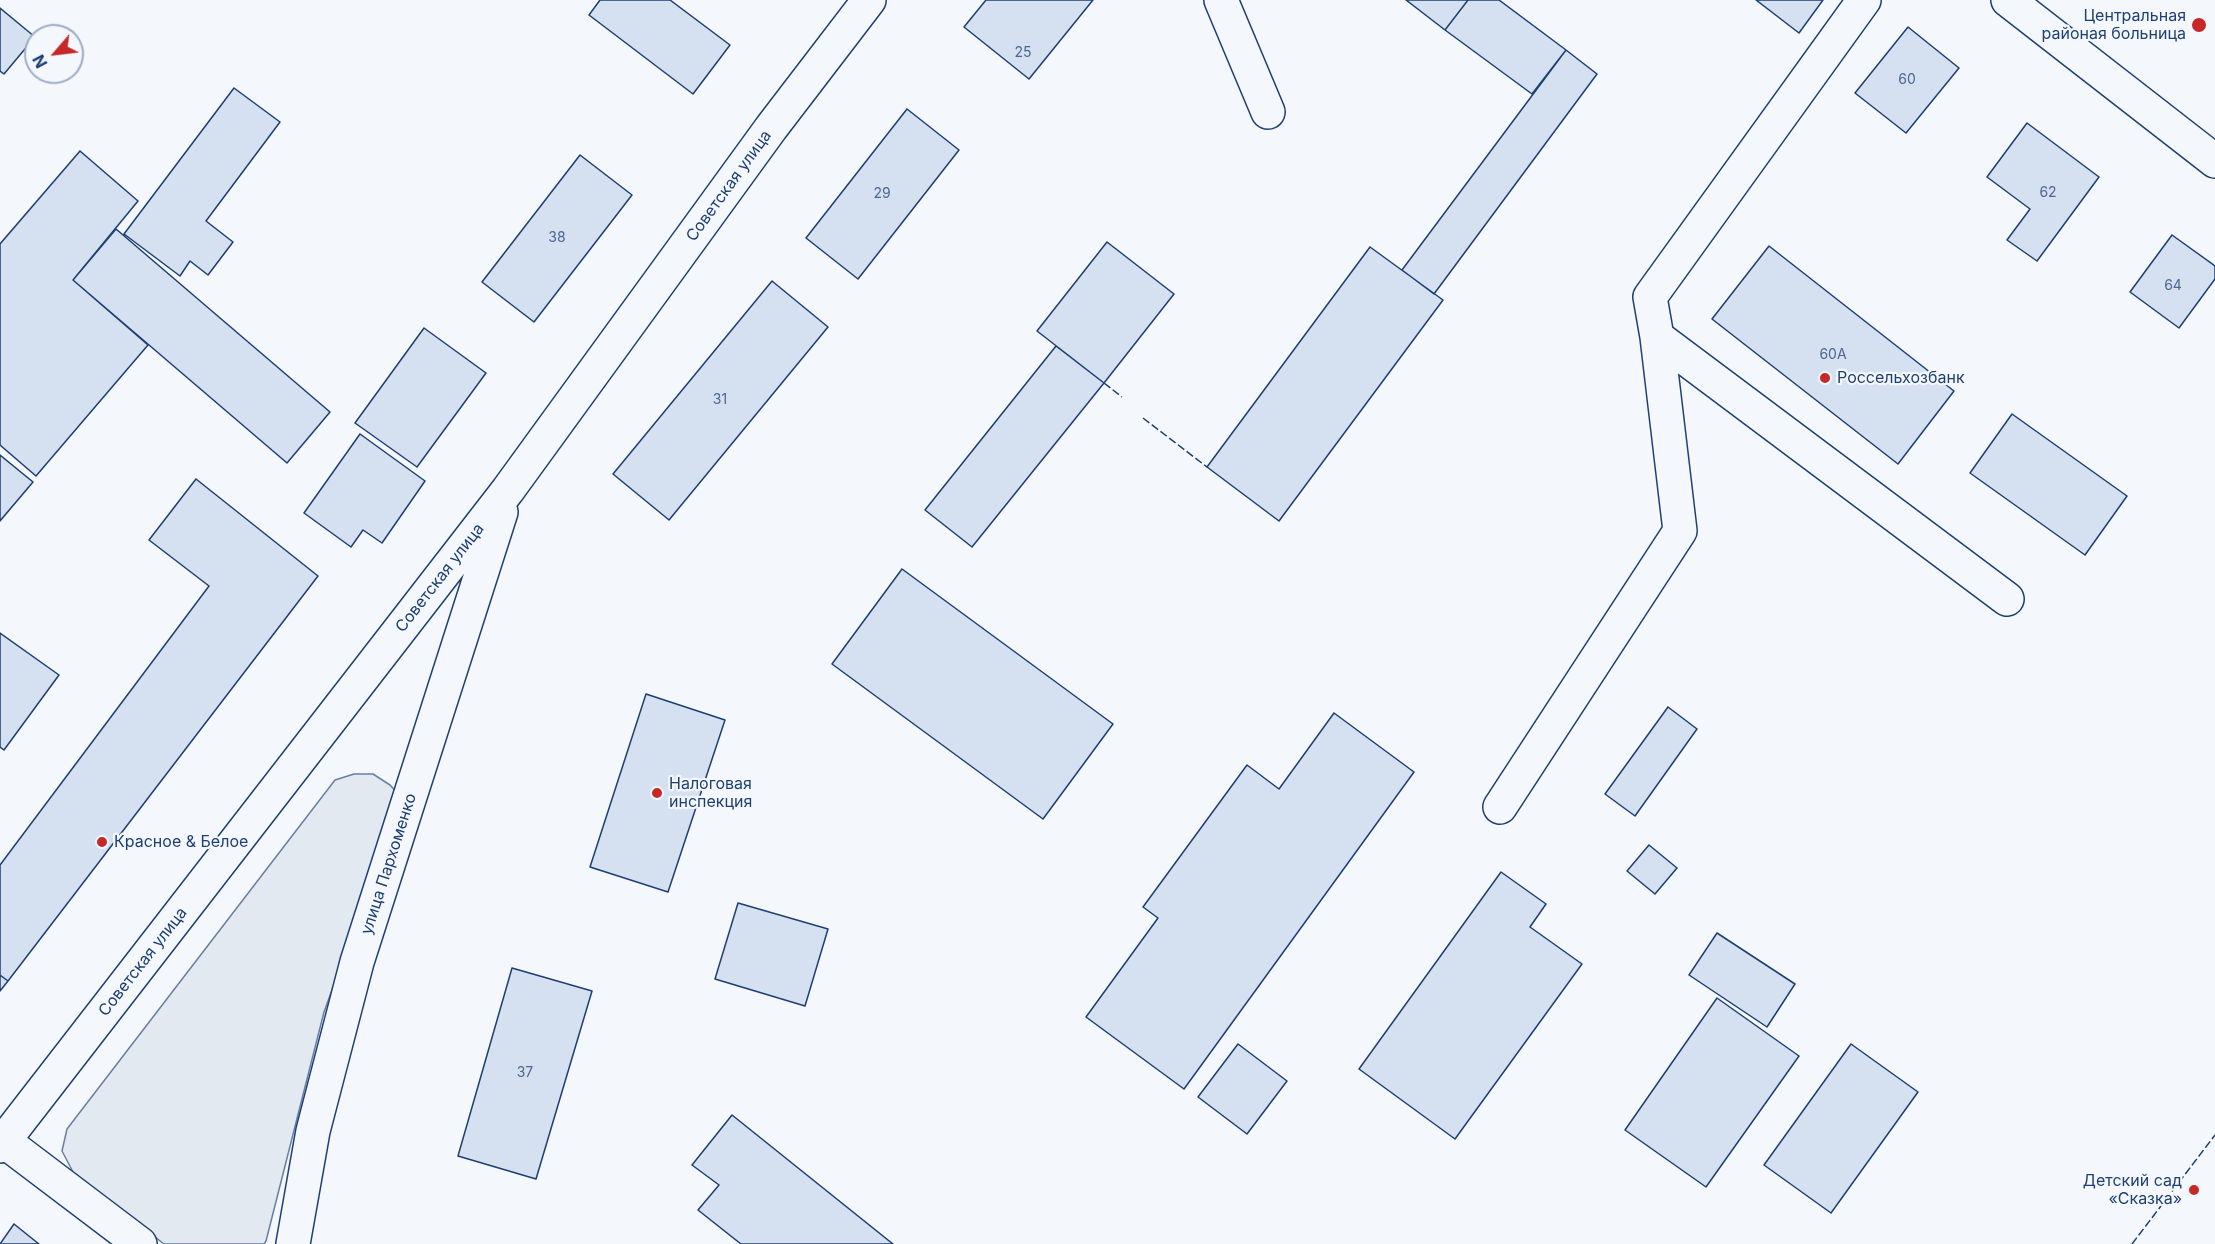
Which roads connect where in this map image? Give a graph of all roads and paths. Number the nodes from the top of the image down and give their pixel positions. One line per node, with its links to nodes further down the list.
1 (869, 0): 8 (street, Советская улица)
2 (1221, 0): 5 (street)
3 (1864, 0): 7 (street)
4 (2008, 0): 6 (street)
5 (1268, 112)
6 (2215, 161)
7 (1657, 337): 9 (street); 10 (street)
8 (508, 490): 11 (street, Советская улица); 13 (street, улица Пархоменко)
9 (2007, 599)
10 (1500, 807)
11 (2, 1143): 12 (street)
12 (140, 1244)
13 (293, 1244)

